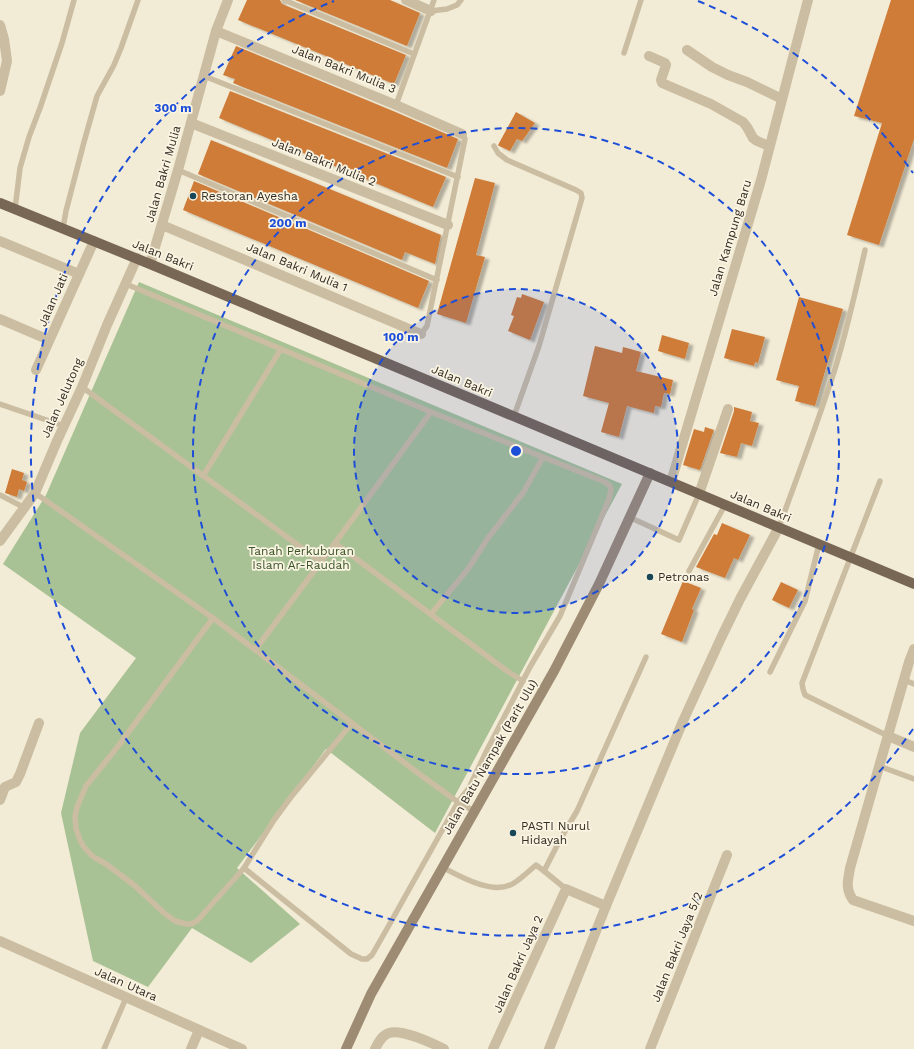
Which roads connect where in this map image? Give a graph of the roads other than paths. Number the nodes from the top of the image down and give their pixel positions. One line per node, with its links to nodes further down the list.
1 (74, 0): 28 (lane)
2 (138, 0): 31 (lane)
3 (228, 0): 12 (street, Jalan Bakri Mulia)
4 (284, 0): 15 (lane)
5 (406, 0): 10 (street)
6 (434, 0): 10 (lane)
7 (461, 0): 10 (lane)
8 (641, 0): 14 (lane)
9 (808, 0): 19 (street, Jalan Kampung Baru)
10 (431, 10): 15 (lane)
11 (0, 25): 18 (street)
12 (216, 31): 17 (street, Jalan Bakri Mulia); 20 (street, Jalan Bakri Mulia 3)
13 (686, 50): 19 (street)
14 (624, 53)
15 (414, 54): 20 (lane)
16 (649, 56): 24 (street)
17 (204, 76): 21 (street, Jalan Bakri Mulia); 26 (lane)
18 (0, 91)
19 (782, 99): 24 (street, Jalan Kampung Baru)
20 (396, 105): 22 (street, Jalan Bakri Mulia 3)
21 (191, 123): 25 (street, Jalan Bakri Mulia); 30 (street, Jalan Bakri Mulia 2)
22 (462, 134): 26 (lane)
23 (494, 146): 49 (lane)
24 (769, 146): 55 (street, Jalan Kampung Baru)
25 (178, 170): 29 (street, Jalan Bakri Mulia); 38 (lane)
26 (458, 177): 30 (lane)
27 (0, 203): 28 (main road, Jalan Bakri)
28 (15, 209): 31 (main road, Jalan Bakri)
29 (162, 225): 36 (street, Jalan Bakri Mulia); 41 (street, Jalan Bakri Mulia 1)
30 (448, 225): 38 (lane)
31 (63, 228): 33 (main road, Jalan Bakri)
32 (0, 241): 37 (street)
33 (94, 241): 35 (main road, Jalan Bakri); 37 (street, Jalan Jati)
34 (865, 250): 62 (lane)
35 (137, 258): 36 (main road, Jalan Bakri); 39 (street, Jalan Jelutong)
36 (150, 264): 49 (main road, Jalan Bakri)
37 (79, 274): 42 (street, Jalan Jati)
38 (437, 280): 41 (lane)
39 (126, 284): 43 (lane); 45 (street, Jalan Jelutong)
40 (0, 319): 42 (street)
41 (421, 334)
42 (49, 340): 44 (street, Jalan Jati)
43 (281, 349): 48 (lane); 53 (lane)
44 (36, 370)
45 (82, 387): 50 (street, Jalan Jelutong); 53 (lane)
46 (0, 404): 50 (lane)
47 (728, 409): 57 (street)
48 (431, 412): 51 (lane); 64 (lane)
49 (514, 416): 52 (main road, Jalan Bakri)
50 (64, 426): 56 (street, Jalan Jelutong)
51 (543, 458): 70 (lane); 77 (lane)
52 (650, 473): 55 (main road, Jalan Bakri); 61 (street, Jalan Batu Nampak (Parit Ulu))
53 (203, 476): 67 (lane)
54 (880, 481): 66 (lane)
55 (671, 482): 57 (main road, Jalan Bakri)
56 (35, 493): 60 (street, Jalan Jelutong); 71 (lane)
57 (699, 494): 59 (main road, Jalan Bakri); 61 (lane)
58 (0, 495): 60 (lane)
59 (725, 505): 62 (main road, Jalan Bakri); 68 (lane)
60 (25, 508): 63 (street, Jalan Jelutong)
61 (629, 517): 88 (street, Jalan Batu Nampak (Parit Ulu))
62 (779, 528): 65 (main road, Jalan Bakri); 94 (street)
63 (0, 542)
64 (335, 543): 67 (lane); 70 (lane)
65 (818, 544): 66 (main road, Jalan Bakri); 75 (lane)
66 (850, 557): 69 (main road, Jalan Bakri); 81 (lane)
67 (321, 562): 73 (lane)
68 (689, 571)
69 (914, 584)
70 (431, 614): 77 (lane)
71 (213, 618): 73 (lane); 91 (lane)
72 (914, 649): 76 (street)
73 (255, 650): 80 (lane)
74 (646, 657): 92 (lane)
75 (770, 672)
76 (904, 680): 78 (lane); 81 (street)
77 (523, 681): 87 (lane)
78 (914, 684)
79 (39, 723): 85 (street)
80 (352, 723): 87 (lane); 91 (lane)
81 (888, 736): 82 (street); 83 (street)
82 (914, 746)
83 (879, 766): 84 (lane); 95 (street)
84 (914, 779)
85 (2, 786): 86 (street)
86 (0, 800)
87 (458, 802): 88 (lane); 91 (lane)
88 (474, 811): 90 (street, Jalan Batu Nampak (Parit Ulu))
89 (727, 855): 108 (street, Jalan Bakri Jaya 5/2)
90 (442, 867): 92 (lane); 103 (street, Jalan Batu Nampak (Parit Ulu))
91 (244, 868)
92 (544, 871): 93 (lane)
93 (566, 889): 94 (street); 106 (street, Jalan Bakri Jaya 2)
94 (606, 906): 107 (street)
95 (914, 921)
96 (0, 941): 97 (street, Jalan Utara)
97 (126, 998): 98 (street, Jalan Utara); 100 (lane)
98 (199, 1030): 101 (street); 102 (street, Jalan Utara)
99 (432, 1046): 104 (street); 105 (street)
100 (104, 1049)
101 (191, 1049)
102 (242, 1049)
103 (346, 1049)
104 (375, 1049)
105 (444, 1049)
106 (493, 1049)
107 (549, 1049)
108 (650, 1049)

